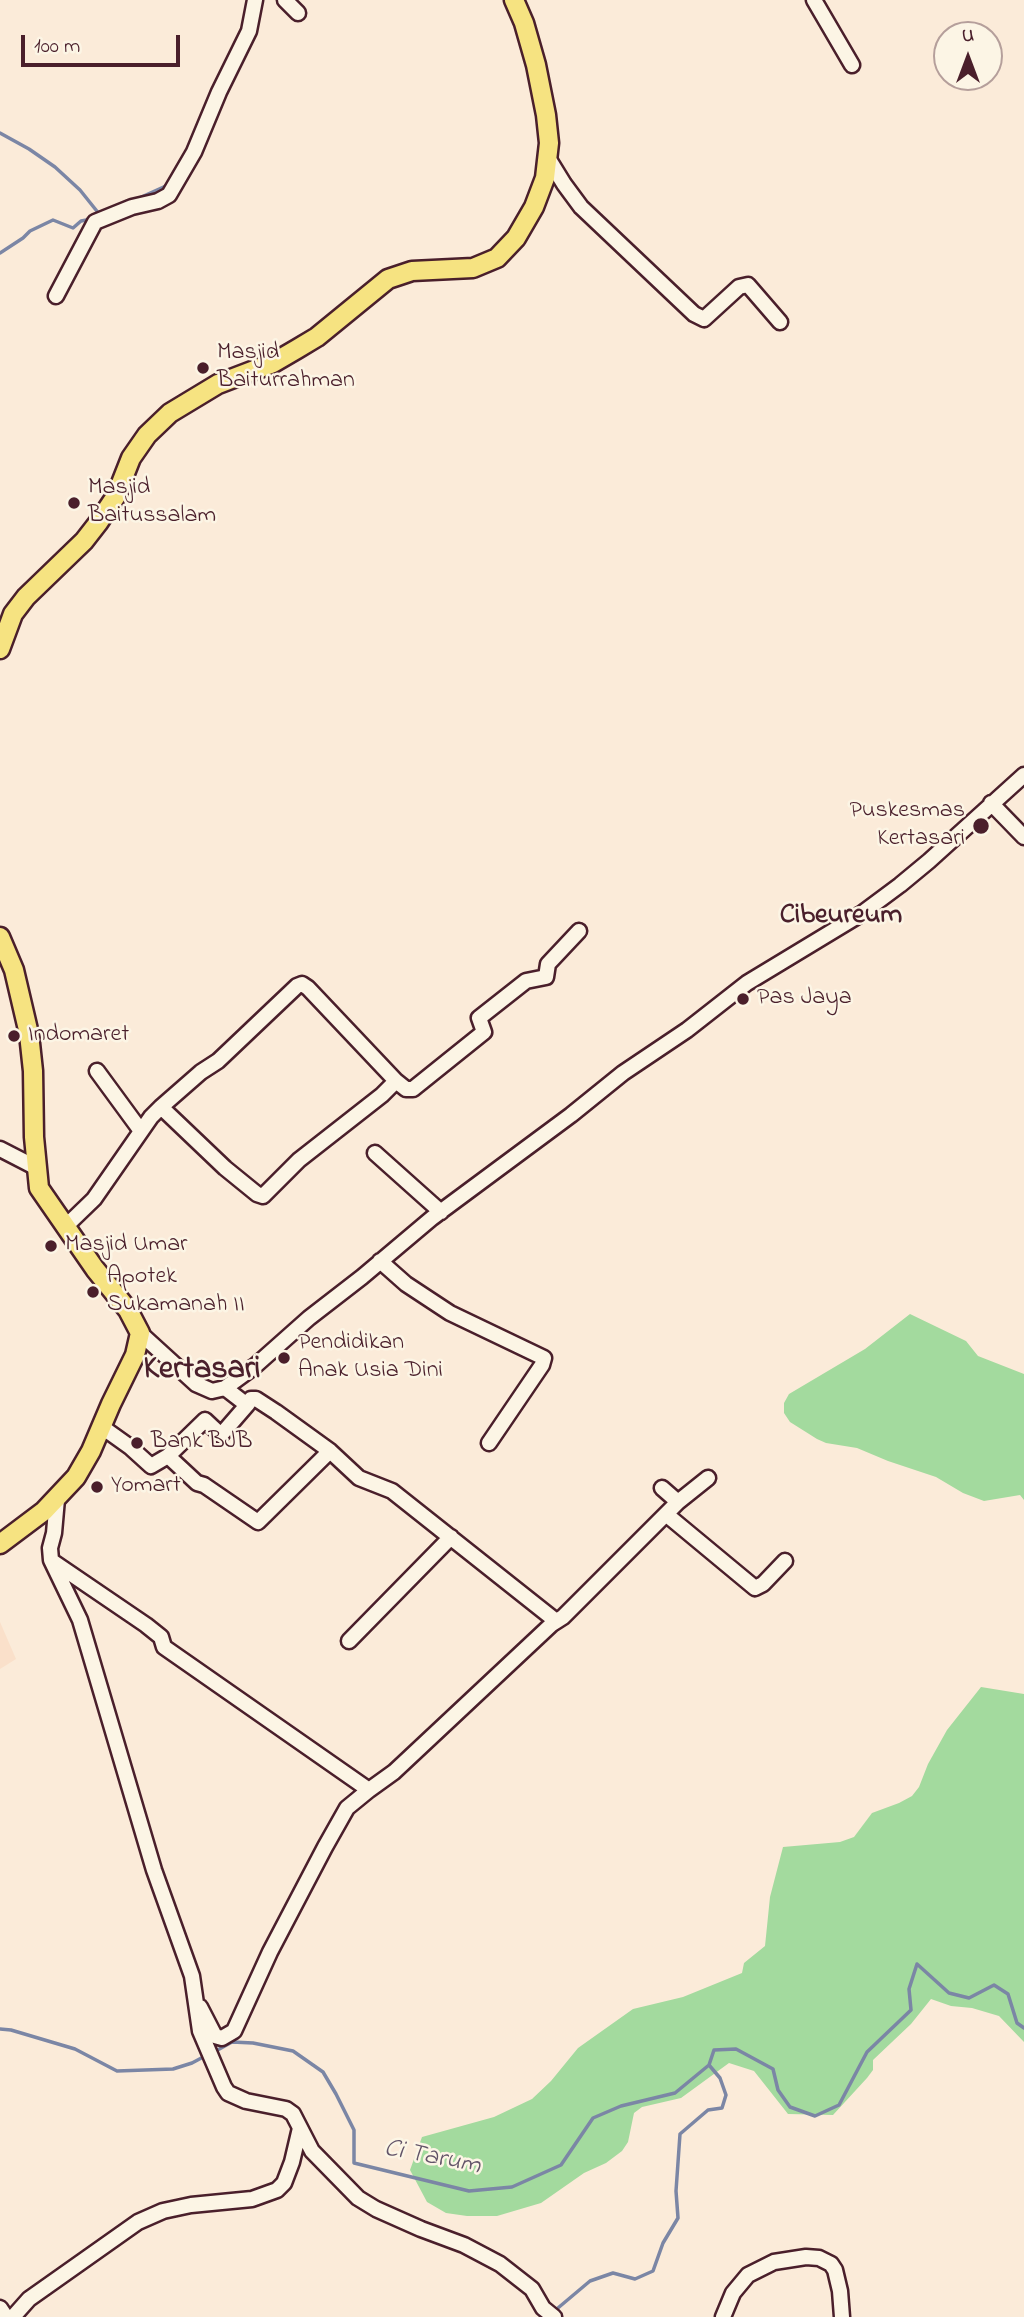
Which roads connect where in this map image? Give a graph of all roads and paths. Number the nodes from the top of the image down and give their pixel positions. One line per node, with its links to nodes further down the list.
1 (255, 0): 8 (street)
2 (285, 0): 5 (street)
3 (514, 0): 7 (main road)
4 (814, 0): 6 (street)
5 (298, 13)
6 (852, 65)
7 (548, 158): 9 (street); 10 (main road)
8 (56, 296)
9 (780, 322)
10 (0, 649)
11 (1024, 775): 12 (street)
12 (991, 803): 13 (street); 23 (street)
13 (1024, 837)
14 (579, 931): 17 (street)
15 (0, 937): 22 (main road)
16 (97, 1071): 19 (street)
17 (396, 1081): 18 (street); 18 (street)
18 (161, 1107): 19 (street)
19 (141, 1131): 24 (street)
20 (0, 1149): 22 (street)
21 (375, 1153): 23 (street)
22 (37, 1168): 24 (main road)
23 (441, 1212): 25 (street)
24 (65, 1227): 26 (main road)
25 (380, 1261): 27 (street); 30 (street)
26 (140, 1333): 27 (street); 29 (main road)
27 (225, 1388): 28 (street)
28 (247, 1405): 31 (street); 32 (street)
29 (102, 1427): 32 (street); 35 (main road)
30 (489, 1443)
31 (330, 1451): 32 (street); 38 (street)
32 (168, 1456)
33 (708, 1478): 36 (street)
34 (662, 1488): 36 (street)
35 (57, 1499): 39 (main road); 40 (street)
36 (678, 1502): 37 (street)
37 (667, 1516): 41 (street); 42 (street)
38 (451, 1537): 42 (street); 43 (street)
39 (0, 1544)
40 (51, 1560): 44 (street); 45 (street)
41 (785, 1561)
42 (556, 1621): 44 (street)
43 (349, 1642)
44 (369, 1790): 45 (street)
45 (195, 1999): 46 (street)
46 (300, 2128): 47 (street); 48 (street)
47 (4, 2313)
48 (548, 2313)
49 (723, 2317): 50 (street)
50 (842, 2317)

